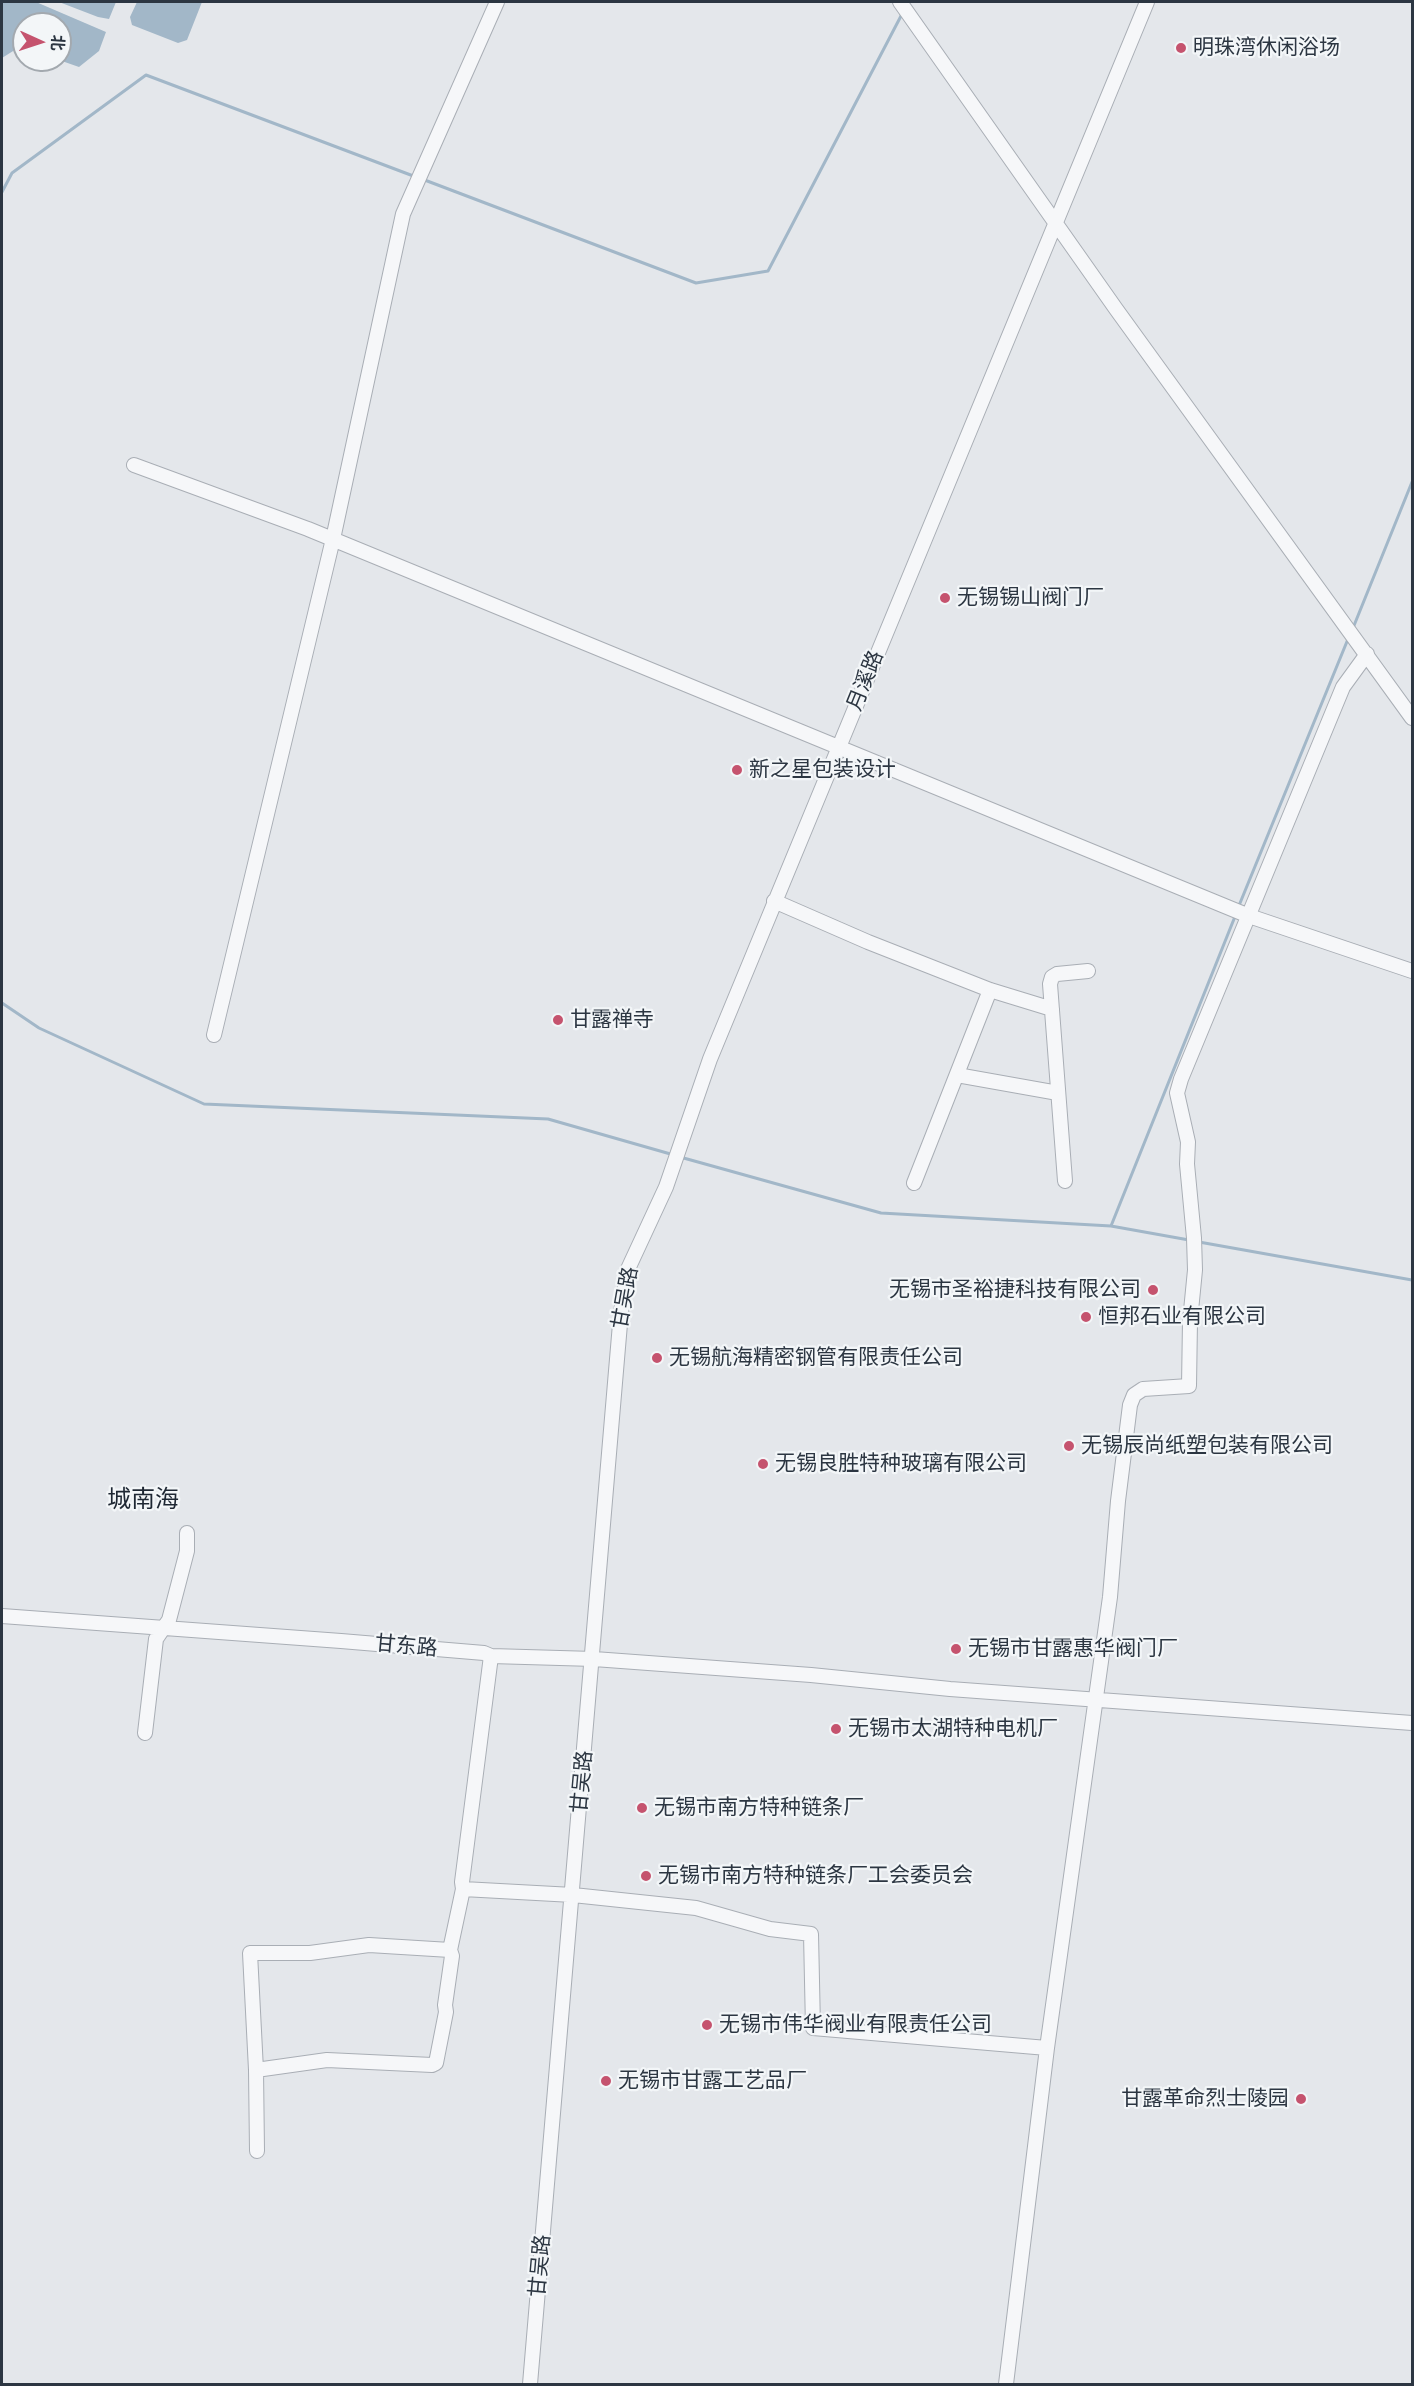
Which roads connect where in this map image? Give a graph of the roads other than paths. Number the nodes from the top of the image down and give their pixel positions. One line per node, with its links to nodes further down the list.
1 (497, 2): 6 (street)
2 (900, 2): 4 (street)
3 (1147, 2): 4 (street, 月溪路)
4 (1055, 223): 7 (street); 9 (street, 月溪路)
5 (134, 465): 6 (street)
6 (333, 539): 9 (street); 16 (street)
7 (1367, 654): 8 (street); 11 (street)
8 (1413, 718)
9 (839, 745): 10 (street, 月溪路); 11 (street)
10 (774, 901): 14 (street); 19 (street, 月溪路)
11 (1241, 913): 13 (street); 27 (street)
12 (1088, 970): 15 (street)
13 (1413, 971)
14 (990, 990): 15 (street); 17 (street)
15 (1052, 1009): 18 (street)
16 (214, 1035)
17 (957, 1075): 18 (street); 21 (street)
18 (1058, 1093): 20 (street)
19 (683, 1141): 26 (street, 甘吴路)
20 (1065, 1181)
21 (914, 1183)
22 (187, 1533): 24 (street)
23 (2, 1616): 24 (street, 甘东路)
24 (163, 1628): 25 (street, 甘东路); 29 (street)
25 (492, 1656): 26 (street, 甘东路); 30 (street)
26 (593, 1659): 27 (street, 甘东路); 31 (street, 甘吴路)
27 (1094, 1699): 28 (street, 甘东路); 33 (street)
28 (1413, 1723)
29 (145, 1733)
30 (463, 1889): 31 (street); 32 (street)
31 (573, 1895): 33 (street); 36 (street, 甘吴路)
32 (450, 1950): 34 (street); 34 (street)
33 (1047, 2048): 37 (street)
34 (256, 2070): 35 (street)
35 (257, 2151)
36 (530, 2385)
37 (1006, 2385)

